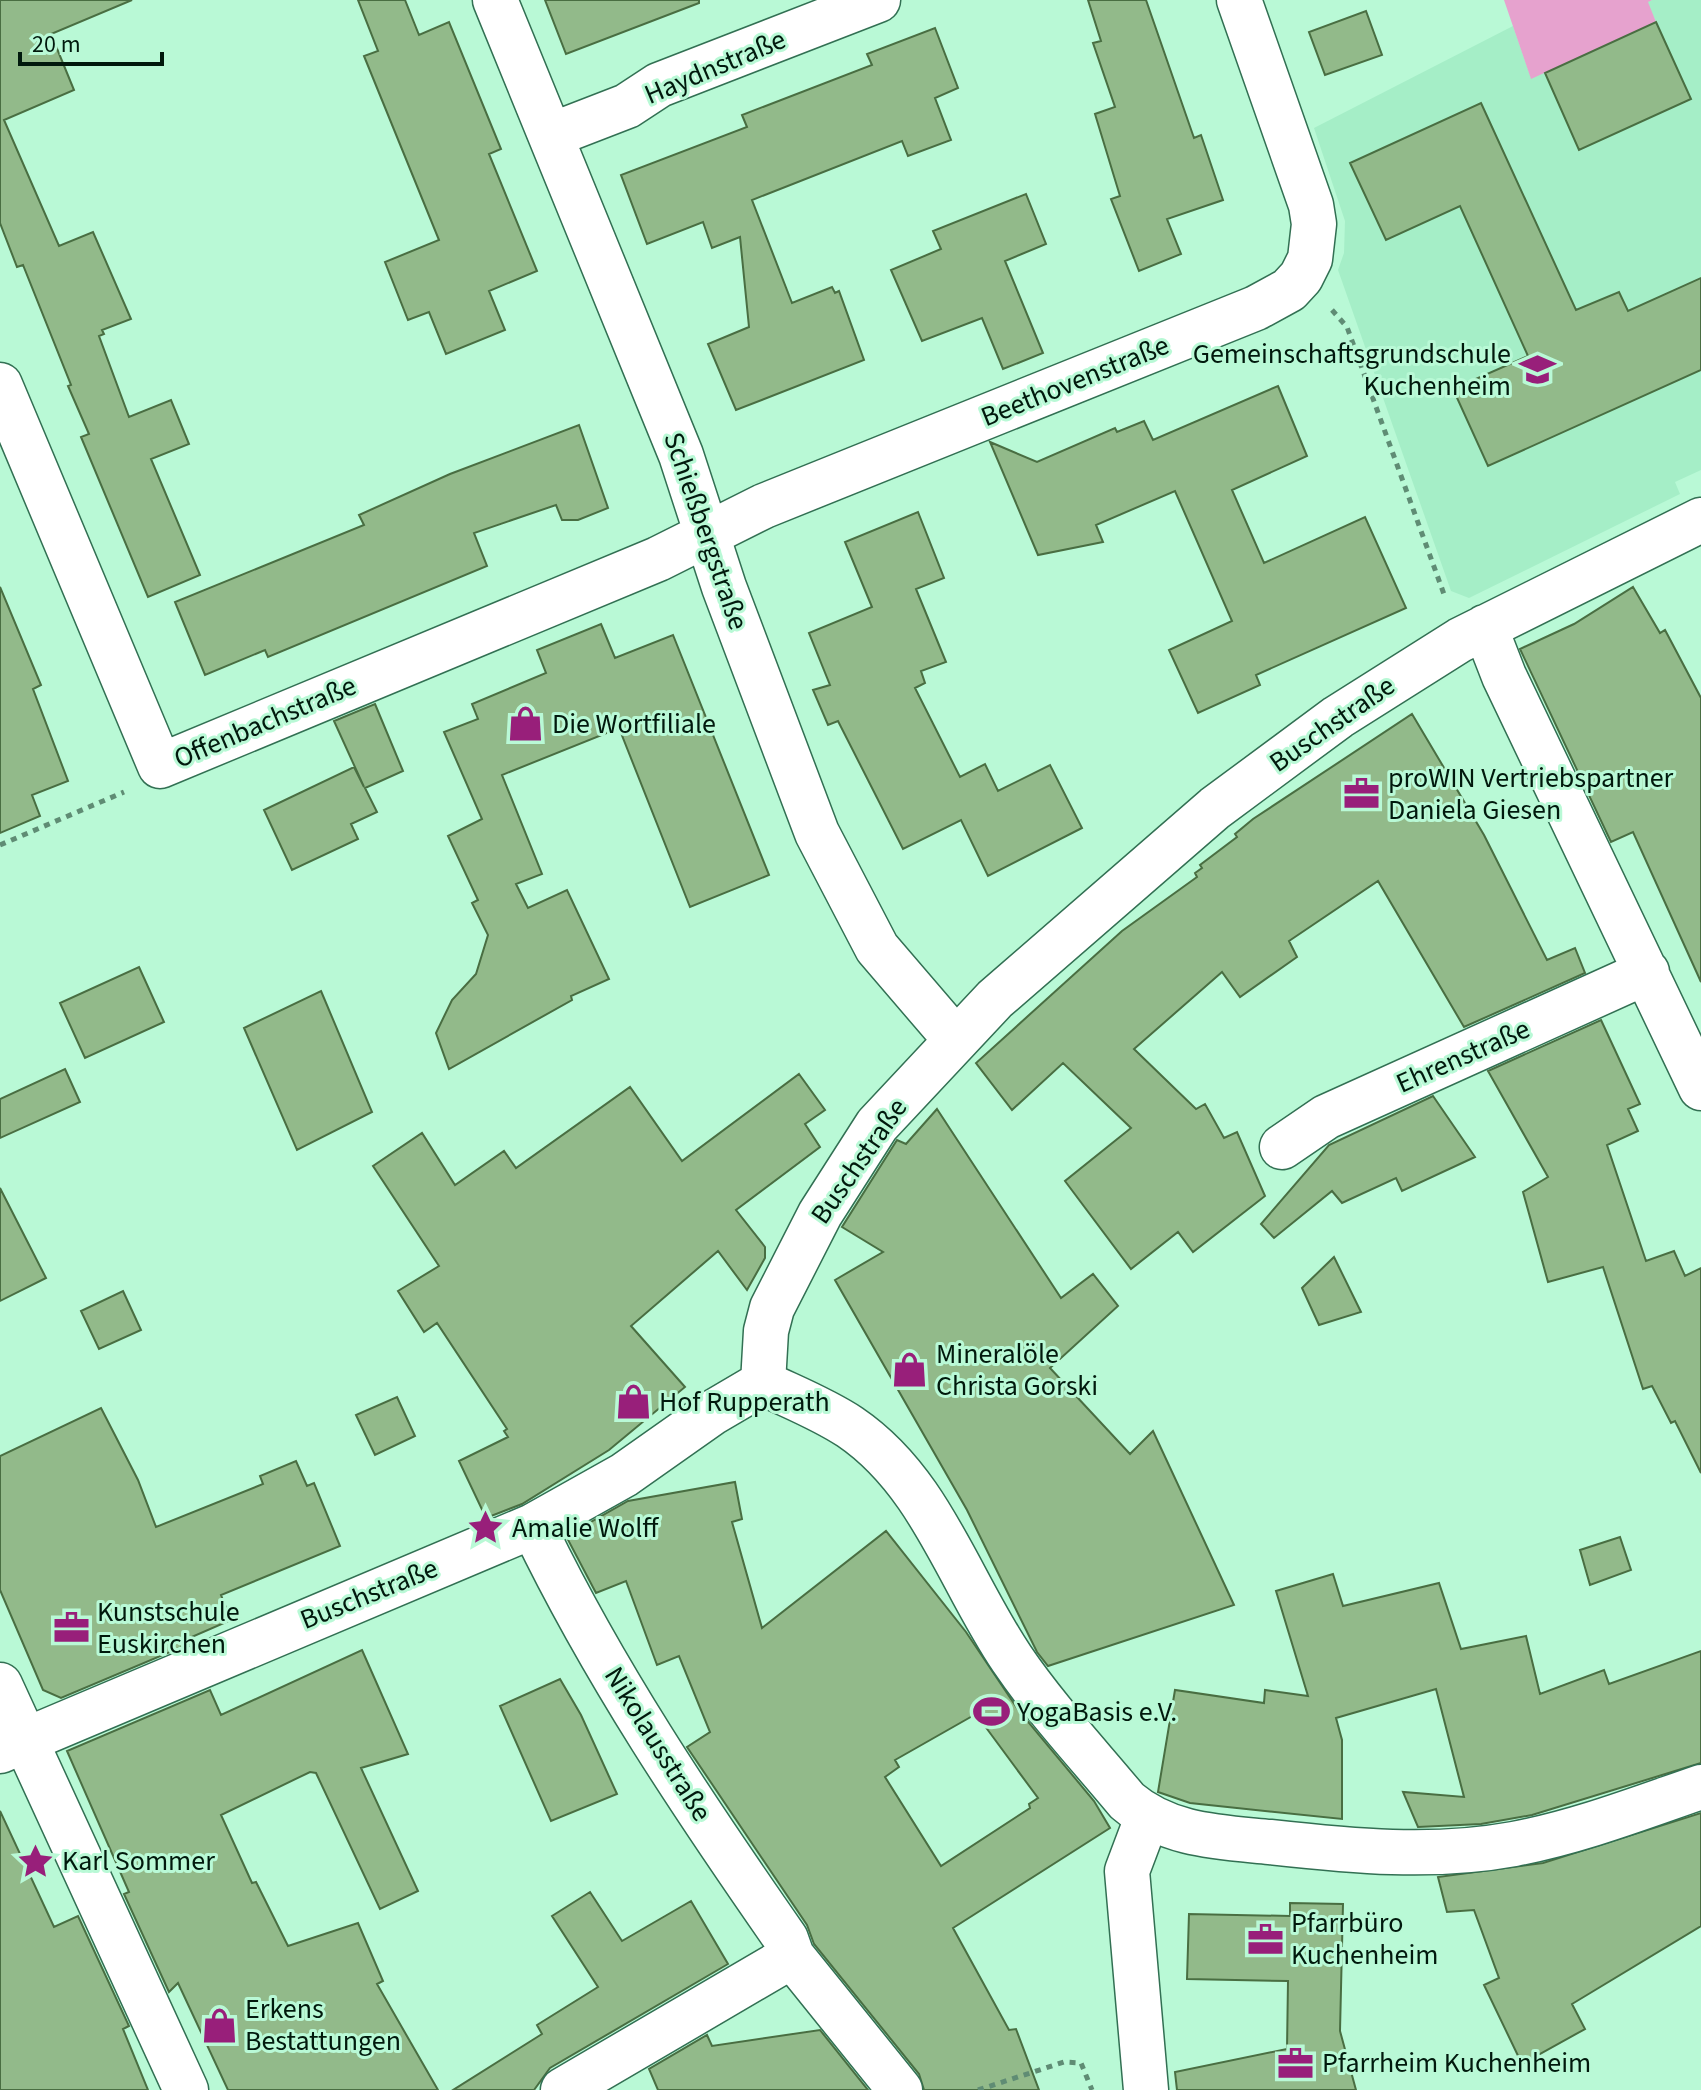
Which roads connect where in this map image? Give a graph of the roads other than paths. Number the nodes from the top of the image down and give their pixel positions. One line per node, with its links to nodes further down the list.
1 (495, 0): 4 (street, Schießbergstraße)
2 (878, 0): 4 (street, Haydnstraße)
3 (1239, 0): 7 (street, Beethovenstraße)
4 (552, 135): 7 (street, Schießbergstraße)
5 (0, 385): 7 (street, Offenbachstraße)
6 (1701, 520): 8 (street, Buschstraße)
7 (706, 534): 10 (street, Schießbergstraße)
8 (1472, 633): 9 (street); 10 (street, Buschstraße)
9 (1647, 972): 11 (street); 12 (street, Ehrenstraße)
10 (955, 1039): 13 (street, Buschstraße)
11 (1701, 1088)
12 (1282, 1147)
13 (763, 1383): 14 (street, Buschstraße); 18 (street)
14 (533, 1526): 16 (street, Buschstraße); 19 (street, Nikolausstraße)
15 (0, 1685): 16 (street)
16 (12, 1745): 20 (street)
17 (1701, 1787): 18 (street)
18 (1147, 1818): 23 (street)
19 (792, 1956): 21 (street); 22 (street, Nikolausstraße)
20 (186, 2090)
21 (563, 2090)
22 (900, 2090)
23 (1146, 2090)

